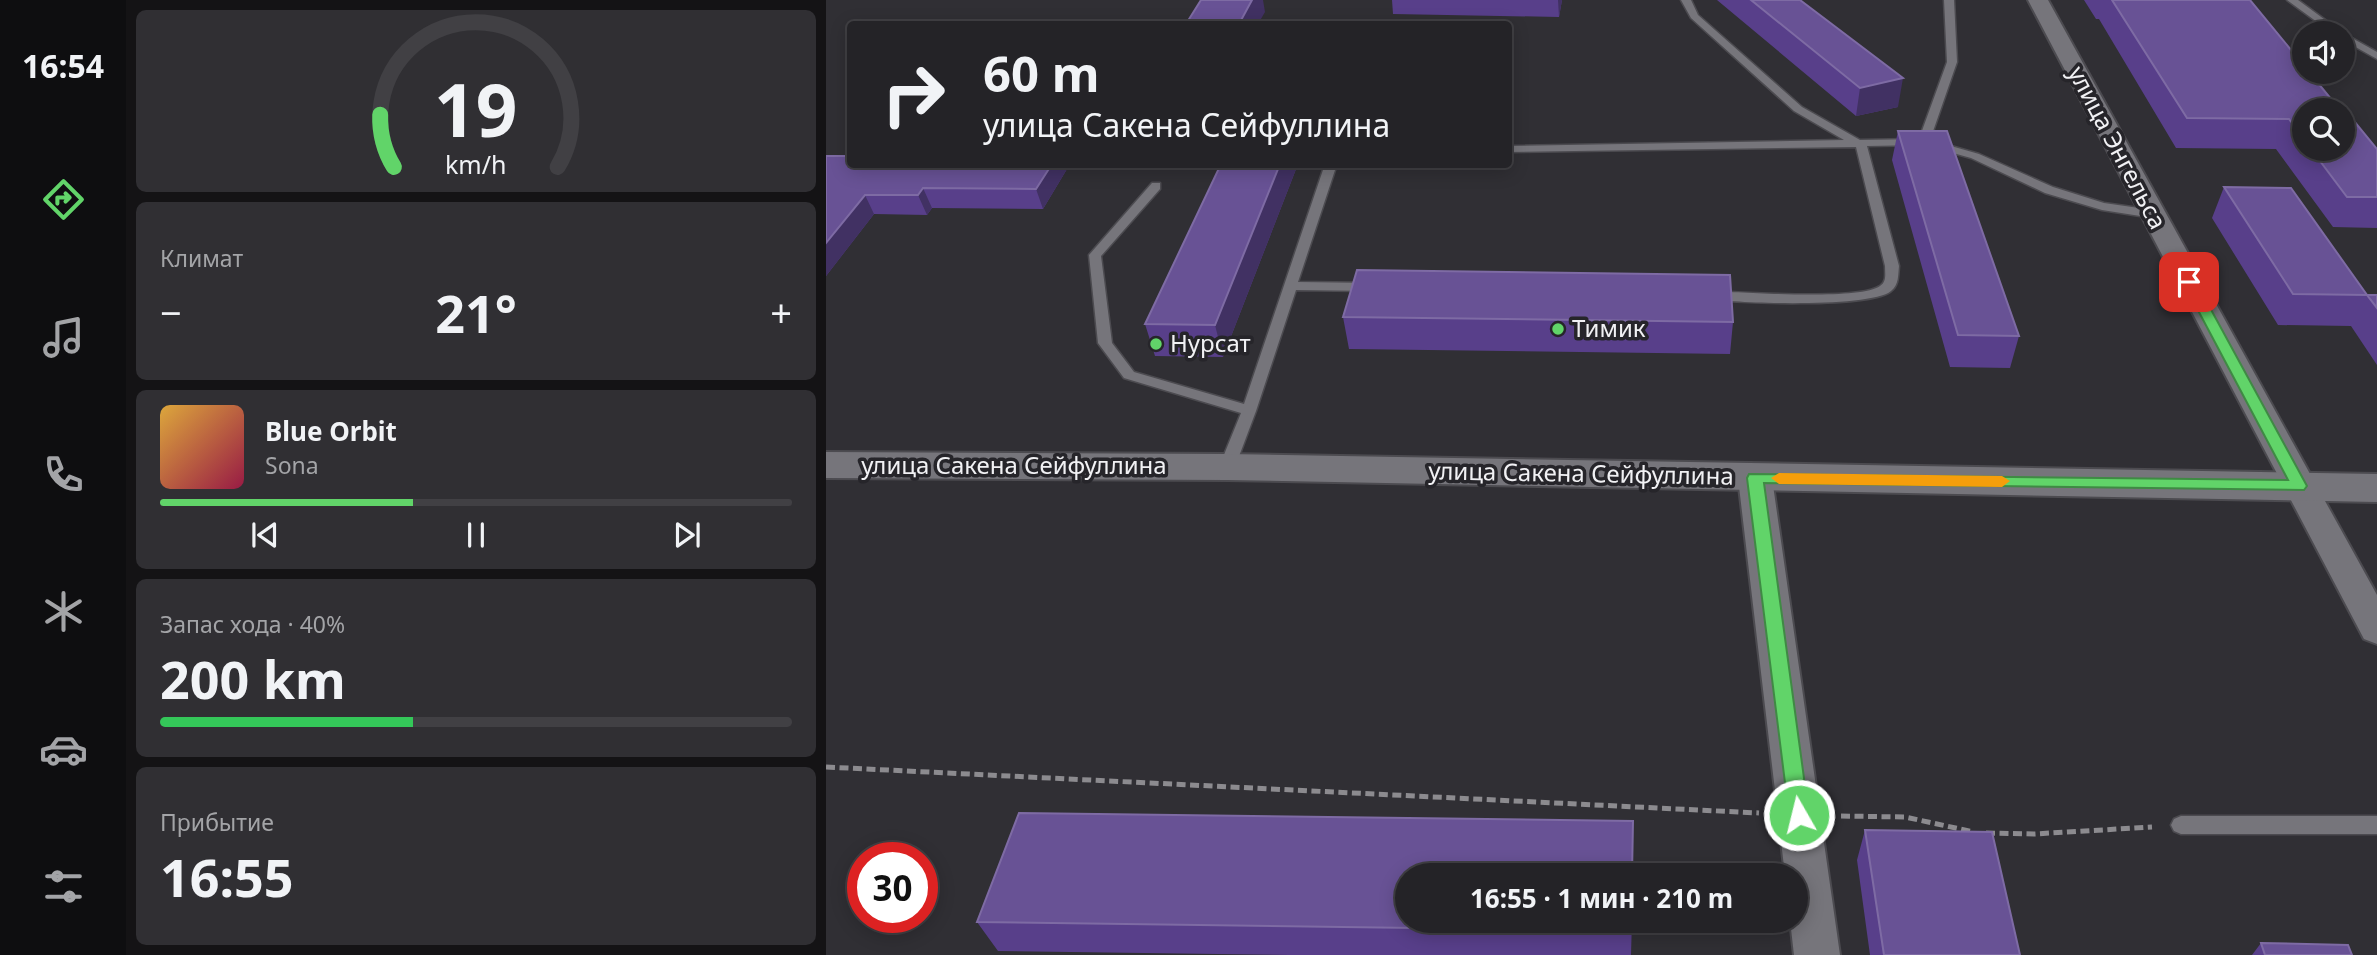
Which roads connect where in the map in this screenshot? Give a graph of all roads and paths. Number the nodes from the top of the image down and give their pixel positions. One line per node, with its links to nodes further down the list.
1 (1686, 0): 9 (lane)
2 (1949, 0): 8 (lane)
3 (2038, 0): 13 (street, улица Энгельса)
4 (2291, 0): 5 (lane)
5 (2321, 21)
6 (2355, 43): 7 (lane)
7 (2377, 56)
8 (1924, 142): 9 (lane); 13 (lane)
9 (1861, 145): 10 (lane); 16 (lane)
10 (1512, 149)
11 (1330, 168): 14 (lane)
12 (1156, 186): 17 (lane)
13 (2153, 214): 21 (street, улица Энгельса)
14 (1291, 286): 15 (lane); 17 (lane)
15 (1388, 288)
16 (1693, 295)
17 (1249, 411): 19 (lane)
18 (826, 465): 19 (street, улица Сакена Сейфуллина)
19 (1227, 467): 20 (street, улица Сакена Сейфуллина)
20 (1755, 478): 21 (street, улица Сакена Сейфуллина); 25 (street)
21 (2299, 486): 22 (street, улица Сакена Сейфуллина); 23 (street, улица Энгельса)
22 (2377, 488)
23 (2377, 629)
24 (826, 767): 25 (path)
25 (1799, 815): 26 (path); 28 (street)
26 (2181, 825): 27 (lane)
27 (2377, 825)
28 (1817, 955)

